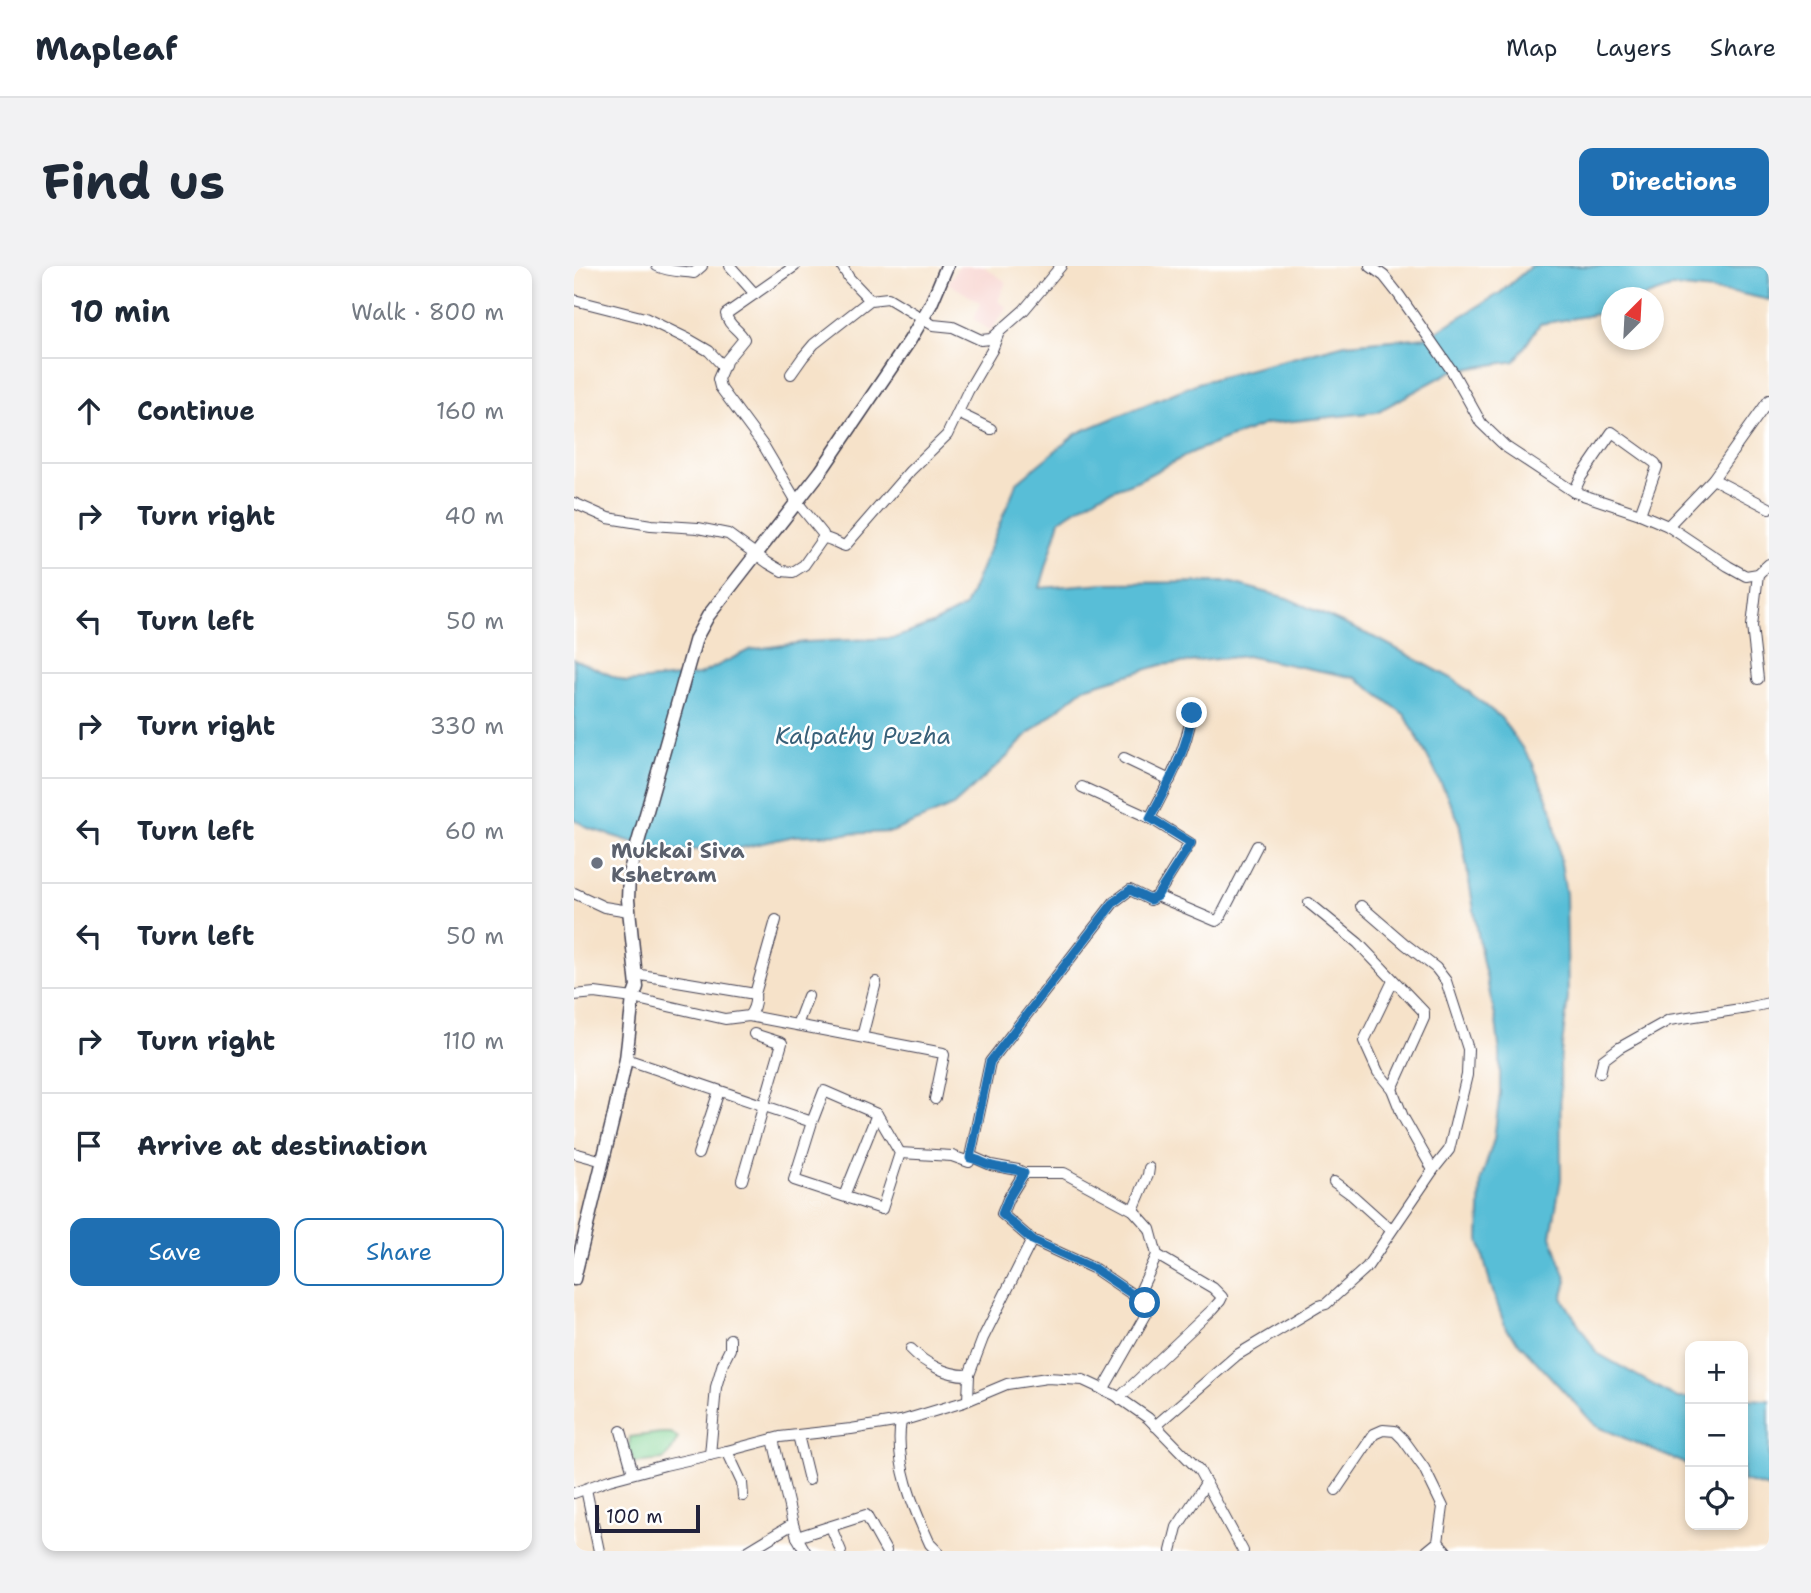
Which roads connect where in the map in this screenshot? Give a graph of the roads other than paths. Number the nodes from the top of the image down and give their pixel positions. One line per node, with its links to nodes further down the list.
1 (657, 266): 2 (street)
2 (702, 266)
3 (730, 266): 9 (street)
4 (795, 266): 9 (street)
5 (842, 266): 11 (street)
6 (947, 266): 12 (main road)
7 (1061, 266): 13 (street)
8 (1370, 266): 20 (street)
9 (755, 294): 14 (street)
10 (574, 300): 21 (street)
11 (870, 300): 12 (street); 15 (street)
12 (923, 318): 13 (street); 21 (main road)
13 (999, 332): 17 (street)
14 (725, 365)
15 (791, 374)
16 (1769, 400): 19 (street)
17 (958, 413): 18 (street); 29 (street)
18 (991, 429)
19 (1713, 479): 23 (street); 25 (street)
20 (1574, 492): 24 (street); 24 (street)
21 (797, 502): 26 (street); 27 (main road)
22 (574, 503): 27 (street)
23 (1769, 508)
24 (1640, 514): 25 (street)
25 (1668, 526): 30 (street)
26 (823, 534)
27 (755, 554): 29 (street); 43 (main road)
28 (1769, 564): 30 (street)
29 (793, 572): 31 (street)
30 (1758, 573): 32 (street)
31 (782, 583)
32 (1758, 679)
33 (1192, 713): 35 (street)
34 (1124, 758): 35 (street)
35 (1170, 780): 37 (street)
36 (1082, 787): 37 (street)
37 (1150, 818): 40 (street)
38 (1257, 846): 40 (street)
39 (574, 893): 43 (street)
40 (1157, 896): 68 (street)
41 (1309, 904): 46 (street)
42 (1361, 906): 71 (street)
43 (629, 911): 45 (main road)
44 (776, 920): 48 (street)
45 (635, 974): 48 (street); 51 (main road)
46 (1393, 981): 59 (street); 59 (street)
47 (876, 982): 56 (street)
48 (755, 993): 53 (street)
49 (574, 995): 51 (street)
50 (808, 996): 54 (street)
51 (633, 998): 53 (street); 57 (main road)
52 (1769, 1003): 58 (street)
53 (749, 1016): 54 (street)
54 (797, 1025): 56 (street)
55 (754, 1034): 62 (street)
56 (862, 1037): 61 (street)
57 (626, 1059): 60 (street); 69 (main road)
58 (1600, 1073)
59 (1392, 1089): 71 (street)
60 (719, 1091): 62 (street); 67 (street)
61 (935, 1099)
62 (763, 1105): 64 (street); 73 (street)
63 (877, 1114): 64 (street); 66 (street); 75 (street)
64 (812, 1122): 75 (street)
65 (574, 1153): 69 (street)
66 (900, 1153): 68 (street); 75 (street)
67 (698, 1154)
68 (970, 1158): 72 (street)
69 (603, 1161): 80 (main road)
70 (1149, 1168): 76 (street)
71 (1433, 1170): 77 (street)
72 (1024, 1173): 76 (street); 78 (street)
73 (742, 1180)
74 (1334, 1182): 77 (street)
75 (844, 1196)
76 (1133, 1210): 79 (street)
77 (1391, 1230): 89 (street)
78 (1032, 1240): 81 (street); 84 (street)
79 (1157, 1255): 81 (street); 86 (street)
80 (574, 1279)
81 (1137, 1298): 85 (street)
82 (730, 1339): 94 (street)
83 (911, 1349): 84 (street)
84 (969, 1375): 87 (street)
85 (1103, 1390): 86 (street); 87 (street)
86 (1121, 1399): 89 (street)
87 (968, 1400): 88 (street)
88 (901, 1421): 91 (street); 111 (street)
89 (1155, 1426): 97 (street)
90 (621, 1431): 95 (street)
91 (798, 1435): 92 (street); 96 (street)
92 (773, 1438): 93 (street); 102 (street)
93 (727, 1451): 94 (street); 101 (street)
94 (710, 1455): 95 (street)
95 (633, 1474): 98 (street)
96 (809, 1479)
97 (1206, 1483): 112 (street); 113 (street)
98 (586, 1489): 100 (street); 106 (street)
99 (1336, 1490): 105 (street)
100 (574, 1493)
101 (743, 1496)
102 (793, 1524): 104 (street); 107 (street)
103 (833, 1532): 109 (street)
104 (797, 1537): 108 (street); 110 (street)
105 (1438, 1542): 114 (street); 115 (street)
106 (599, 1551)
107 (747, 1551)
108 (805, 1551)
109 (841, 1551)
110 (886, 1551)
111 (937, 1551)
112 (1171, 1551)
113 (1244, 1551)
114 (1427, 1551)
115 (1446, 1551)

